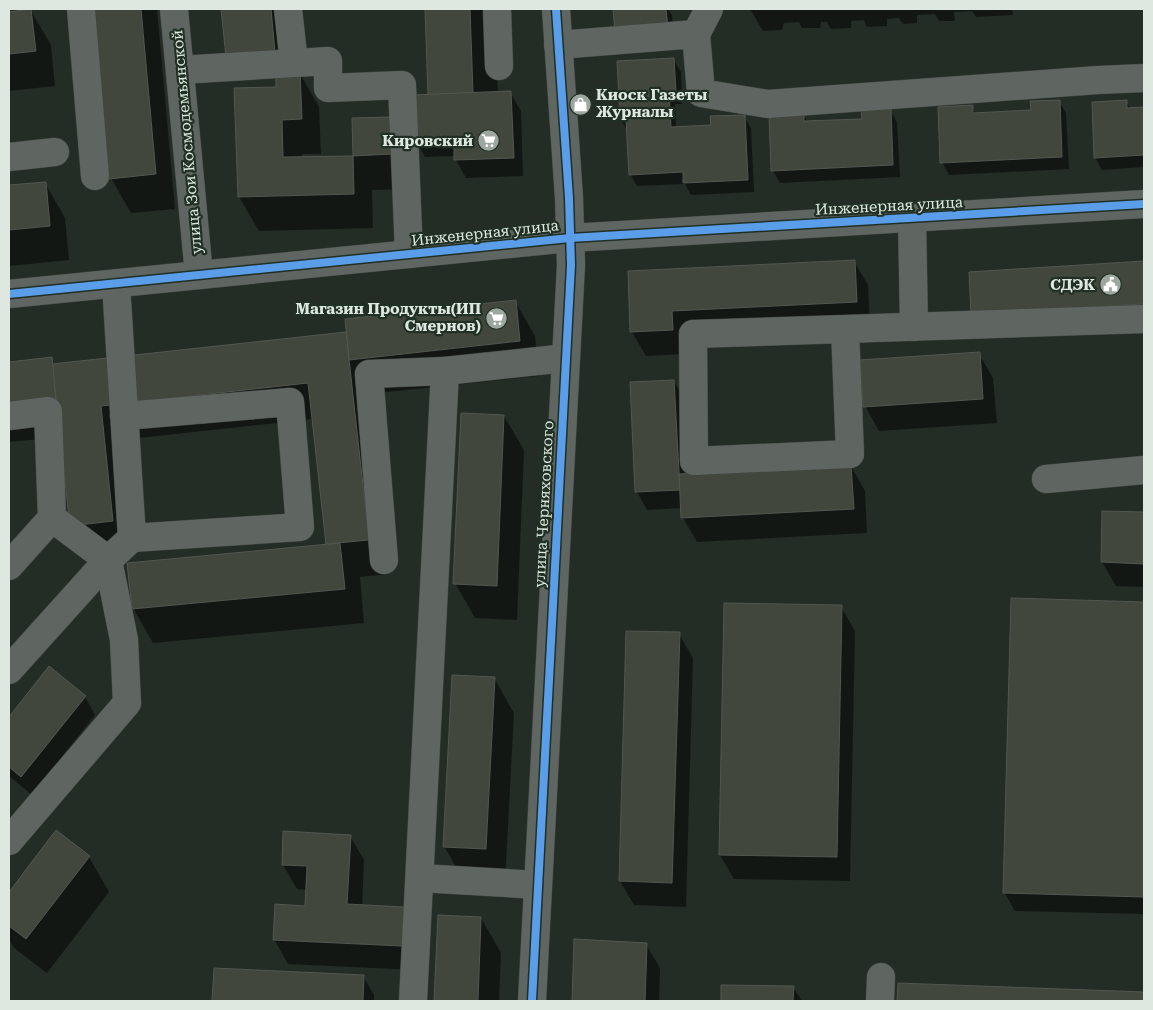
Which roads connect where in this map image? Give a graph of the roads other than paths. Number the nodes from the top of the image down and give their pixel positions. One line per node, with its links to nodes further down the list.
1 (81, 9): 15 (street)
2 (174, 9): 11 (street, улица Зои Космодемьянской)
3 (288, 9): 9 (street)
4 (497, 9): 10 (street)
5 (556, 9): 8 (street, улица Черняховского)
6 (709, 9): 7 (street)
7 (696, 34): 8 (street); 12 (street)
8 (558, 45): 18 (street, улица Черняховского)
9 (294, 63): 11 (street); 19 (street)
10 (500, 66)
11 (180, 70): 20 (street, улица Зои Космодемьянской)
12 (1144, 78)
13 (55, 152): 14 (street)
14 (9, 157)
15 (95, 176)
16 (1144, 204): 17 (street, Инженерная улица)
17 (912, 218): 18 (street, Инженерная улица); 24 (street)
18 (570, 238): 19 (street, Инженерная улица); 26 (street, улица Черняховского)
19 (409, 254): 20 (street, Инженерная улица)
20 (199, 275): 21 (street, Инженерная улица)
21 (116, 284): 22 (street, Инженерная улица); 29 (street)
22 (9, 294)
23 (1144, 319): 24 (street)
24 (914, 327): 25 (street)
25 (845, 329): 25 (street)
26 (566, 358): 27 (street); 40 (street, улица Черняховского)
27 (445, 371): 35 (street); 39 (street)
28 (9, 416): 32 (street)
29 (124, 416): 33 (street); 33 (street)
30 (1144, 470): 31 (street)
31 (1046, 479)
32 (52, 518): 34 (street); 36 (street)
33 (132, 538): 34 (street)
34 (108, 560): 37 (street); 38 (street)
35 (384, 560)
36 (9, 566)
37 (9, 670)
38 (9, 841)
39 (420, 878): 40 (street); 41 (street)
40 (538, 885): 42 (street, улица Черняховского)
41 (413, 1001)
42 (532, 1001)

